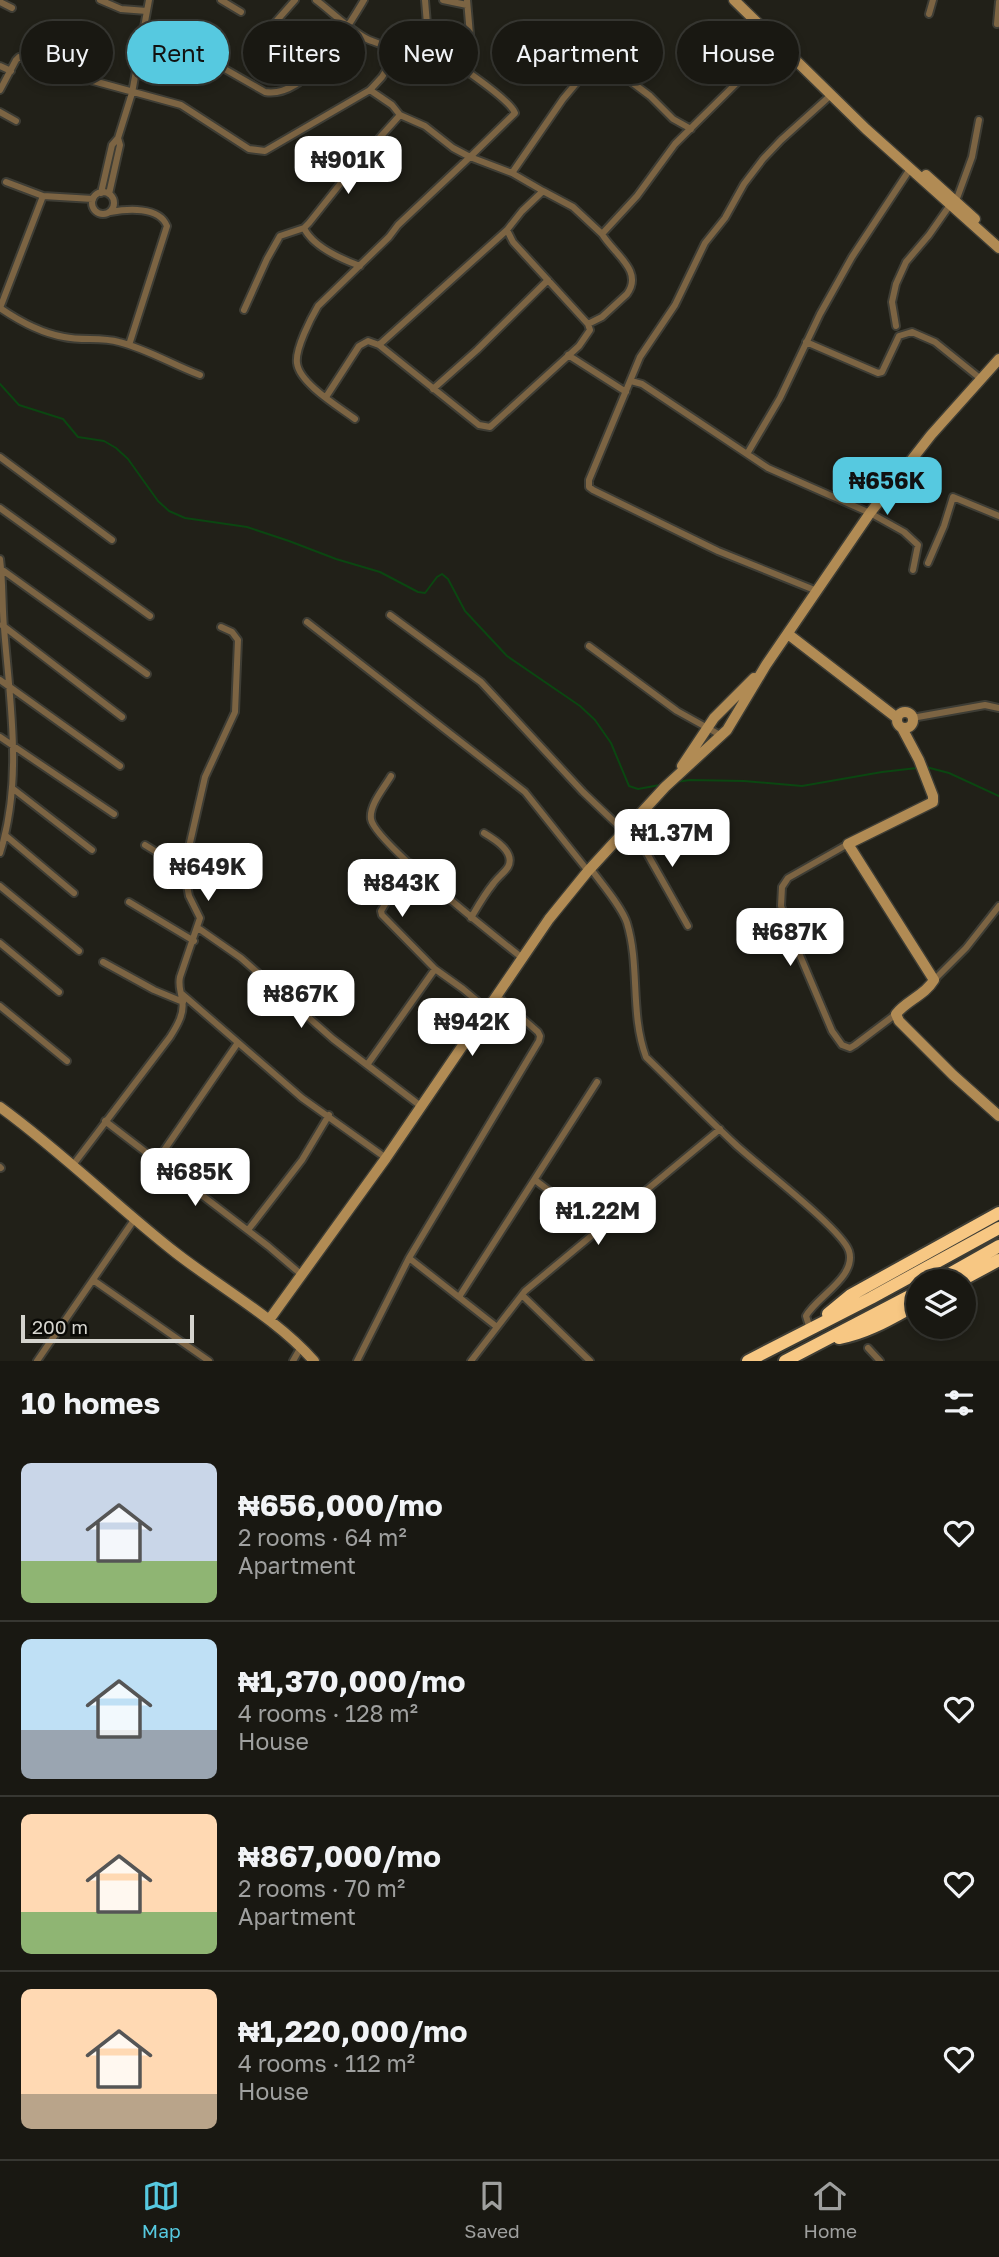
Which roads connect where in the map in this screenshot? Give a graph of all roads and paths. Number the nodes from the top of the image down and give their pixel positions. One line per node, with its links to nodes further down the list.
1 (100, 0): 16 (street)
2 (149, 0): 16 (street)
3 (221, 0): 17 (street)
4 (295, 0): 20 (street)
5 (316, 0): 21 (street)
6 (364, 0): 22 (street)
7 (425, 0): 23 (street)
8 (443, 0): 14 (street)
9 (734, 0): 25 (street)
10 (743, 0): 54 (street)
11 (933, 0): 18 (street)
12 (0, 2): 15 (street)
13 (999, 2): 26 (street)
14 (467, 3): 24 (street)
15 (12, 8)
16 (147, 11): 19 (street)
17 (241, 12)
18 (929, 14)
19 (146, 21)
20 (276, 21)
21 (344, 21)
22 (351, 21)
23 (427, 21)
24 (469, 21)
25 (756, 21)
26 (997, 24)
27 (799, 63): 39 (street)
28 (0, 66): 29 (street)
29 (11, 71): 36 (street); 38 (street)
30 (379, 80): 37 (street)
31 (478, 80): 45 (street)
32 (134, 84): 38 (street)
33 (251, 84): 34 (street)
34 (297, 84)
35 (736, 84): 44 (street)
36 (0, 90)
37 (370, 90): 38 (street); 41 (street)
38 (132, 93): 50 (street)
39 (831, 95): 46 (street); 76 (street)
40 (0, 112): 43 (street)
41 (400, 115): 45 (street); 58 (street)
42 (979, 120): 54 (street)
43 (16, 121)
44 (691, 129): 47 (street); 60 (street)
45 (470, 157): 47 (street); 63 (street)
46 (910, 169): 54 (street); 69 (street)
47 (512, 173): 49 (street)
48 (6, 182): 51 (street)
49 (543, 191): 59 (street); 60 (street)
50 (107, 195): 52 (street); 56 (street); 57 (street)
51 (43, 196): 53 (street); 65 (street)
52 (93, 198): 53 (street); 55 (street)
53 (80, 199): 55 (street)
54 (953, 203): 61 (street); 62 (street); 68 (street)
55 (93, 208): 57 (street)
56 (130, 210): 57 (street); 70 (street)
57 (110, 212)
58 (304, 228): 63 (street); 66 (street)
59 (507, 230): 64 (street); 71 (street)
60 (602, 234): 67 (street)
61 (999, 240)
62 (999, 248)
63 (360, 266): 79 (street)
64 (548, 280): 67 (street); 77 (street)
65 (0, 308): 70 (street)
66 (244, 310)
67 (588, 324): 72 (street)
68 (896, 326)
69 (806, 342): 75 (street); 81 (street)
70 (128, 345): 74 (street)
71 (379, 345): 77 (street); 79 (street)
72 (568, 355): 77 (street); 78 (street)
73 (999, 359): 75 (street)
74 (201, 375)
75 (981, 379): 84 (street)
76 (631, 381): 78 (street); 81 (street)
77 (433, 389)
78 (626, 392): 91 (street)
79 (326, 397): 80 (street)
80 (355, 419)
81 (747, 454): 84 (street)
82 (0, 457): 86 (street)
83 (0, 508): 93 (street)
84 (870, 513): 90 (street); 91 (street)
85 (999, 516): 88 (street)
86 (112, 540)
87 (0, 559): 89 (street)
88 (928, 563)
89 (1, 569): 95 (street); 100 (street)
90 (914, 569)
91 (817, 591): 97 (street)
92 (390, 615): 117 (street)
93 (150, 616)
94 (307, 622): 126 (street)
95 (2, 626): 102 (street); 104 (street)
96 (221, 627): 125 (street)
97 (788, 634): 99 (street); 105 (street)
98 (589, 646): 106 (street)
99 (766, 665): 106 (street); 107 (street)
100 (147, 674)
101 (0, 680): 102 (street)
102 (10, 687): 109 (street); 110 (street)
103 (999, 708): 105 (street)
104 (122, 716)
105 (906, 722): 120 (street)
106 (707, 728): 107 (street); 111 (street)
107 (722, 736): 111 (street)
108 (0, 737): 109 (street)
109 (12, 745): 113 (street); 115 (street)
110 (120, 766)
111 (677, 774): 117 (street)
112 (391, 776): 124 (street)
113 (12, 788): 116 (street); 122 (street)
114 (0, 807): 116 (street)
115 (114, 814)
116 (9, 815): 119 (street)
117 (628, 829): 126 (street); 132 (street)
118 (484, 833): 131 (street)
119 (5, 835): 123 (street); 128 (street)
120 (848, 844): 140 (street); 147 (street)
121 (145, 845): 125 (street)
122 (92, 850)
123 (0, 853)
124 (411, 863): 131 (street); 139 (street)
125 (184, 869): 133 (street)
126 (590, 870): 137 (street); 157 (street)
127 (0, 886): 136 (street)
128 (74, 893)
129 (129, 902): 134 (street)
130 (999, 906): 140 (street)
131 (471, 918): 137 (street)
132 (688, 926)
133 (198, 928): 134 (street); 150 (street)
134 (194, 941): 142 (street)
135 (0, 943): 141 (street)
136 (79, 951)
137 (521, 957): 143 (street)
138 (103, 961): 144 (street)
139 (435, 969): 146 (street); 150 (street)
140 (934, 981): 147 (street)
141 (60, 992)
142 (180, 993): 144 (street); 148 (street)
143 (496, 995): 146 (street); 168 (street)
144 (183, 1002): 156 (street)
145 (0, 1006): 149 (street)
146 (486, 1009): 153 (street)
147 (896, 1014): 155 (street)
148 (237, 1044): 154 (street); 159 (street)
149 (67, 1061)
150 (366, 1065): 153 (street)
151 (597, 1082): 161 (street)
152 (0, 1107): 160 (street)
153 (422, 1107): 158 (street)
154 (329, 1115): 158 (street); 166 (street)
155 (999, 1116)
156 (105, 1121): 159 (street); 160 (street)
157 (720, 1129): 165 (street); 180 (street)
158 (386, 1158): 172 (street)
159 (156, 1162): 166 (street)
160 (73, 1165): 163 (street)
161 (535, 1180): 165 (street); 175 (street)
162 (999, 1213): 180 (highway)
163 (134, 1220): 173 (street); 178 (street)
164 (999, 1228): 180 (highway)
165 (599, 1229): 174 (street)
166 (248, 1230): 172 (street)
167 (999, 1246): 170 (highway)
168 (409, 1258): 175 (street); 188 (street)
169 (999, 1260): 171 (highway)
170 (958, 1269)
171 (976, 1272)
172 (302, 1275): 178 (street)
173 (93, 1280): 184 (street); 185 (street)
174 (522, 1296): 179 (street); 190 (street)
175 (459, 1297): 179 (street)
176 (906, 1298): 181 (highway)
177 (906, 1310): 181 (highway)
178 (269, 1320): 182 (street)
179 (497, 1326): 189 (street)
180 (812, 1327): 191 (highway)
181 (825, 1340): 192 (highway)
182 (302, 1347): 186 (street); 187 (street)
183 (868, 1348): 193 (street)
184 (37, 1361)
185 (209, 1361)
186 (293, 1361)
187 (314, 1361)
188 (357, 1361)
189 (471, 1361)
190 (590, 1361)
191 (748, 1361)
192 (785, 1361)
193 (880, 1361)

